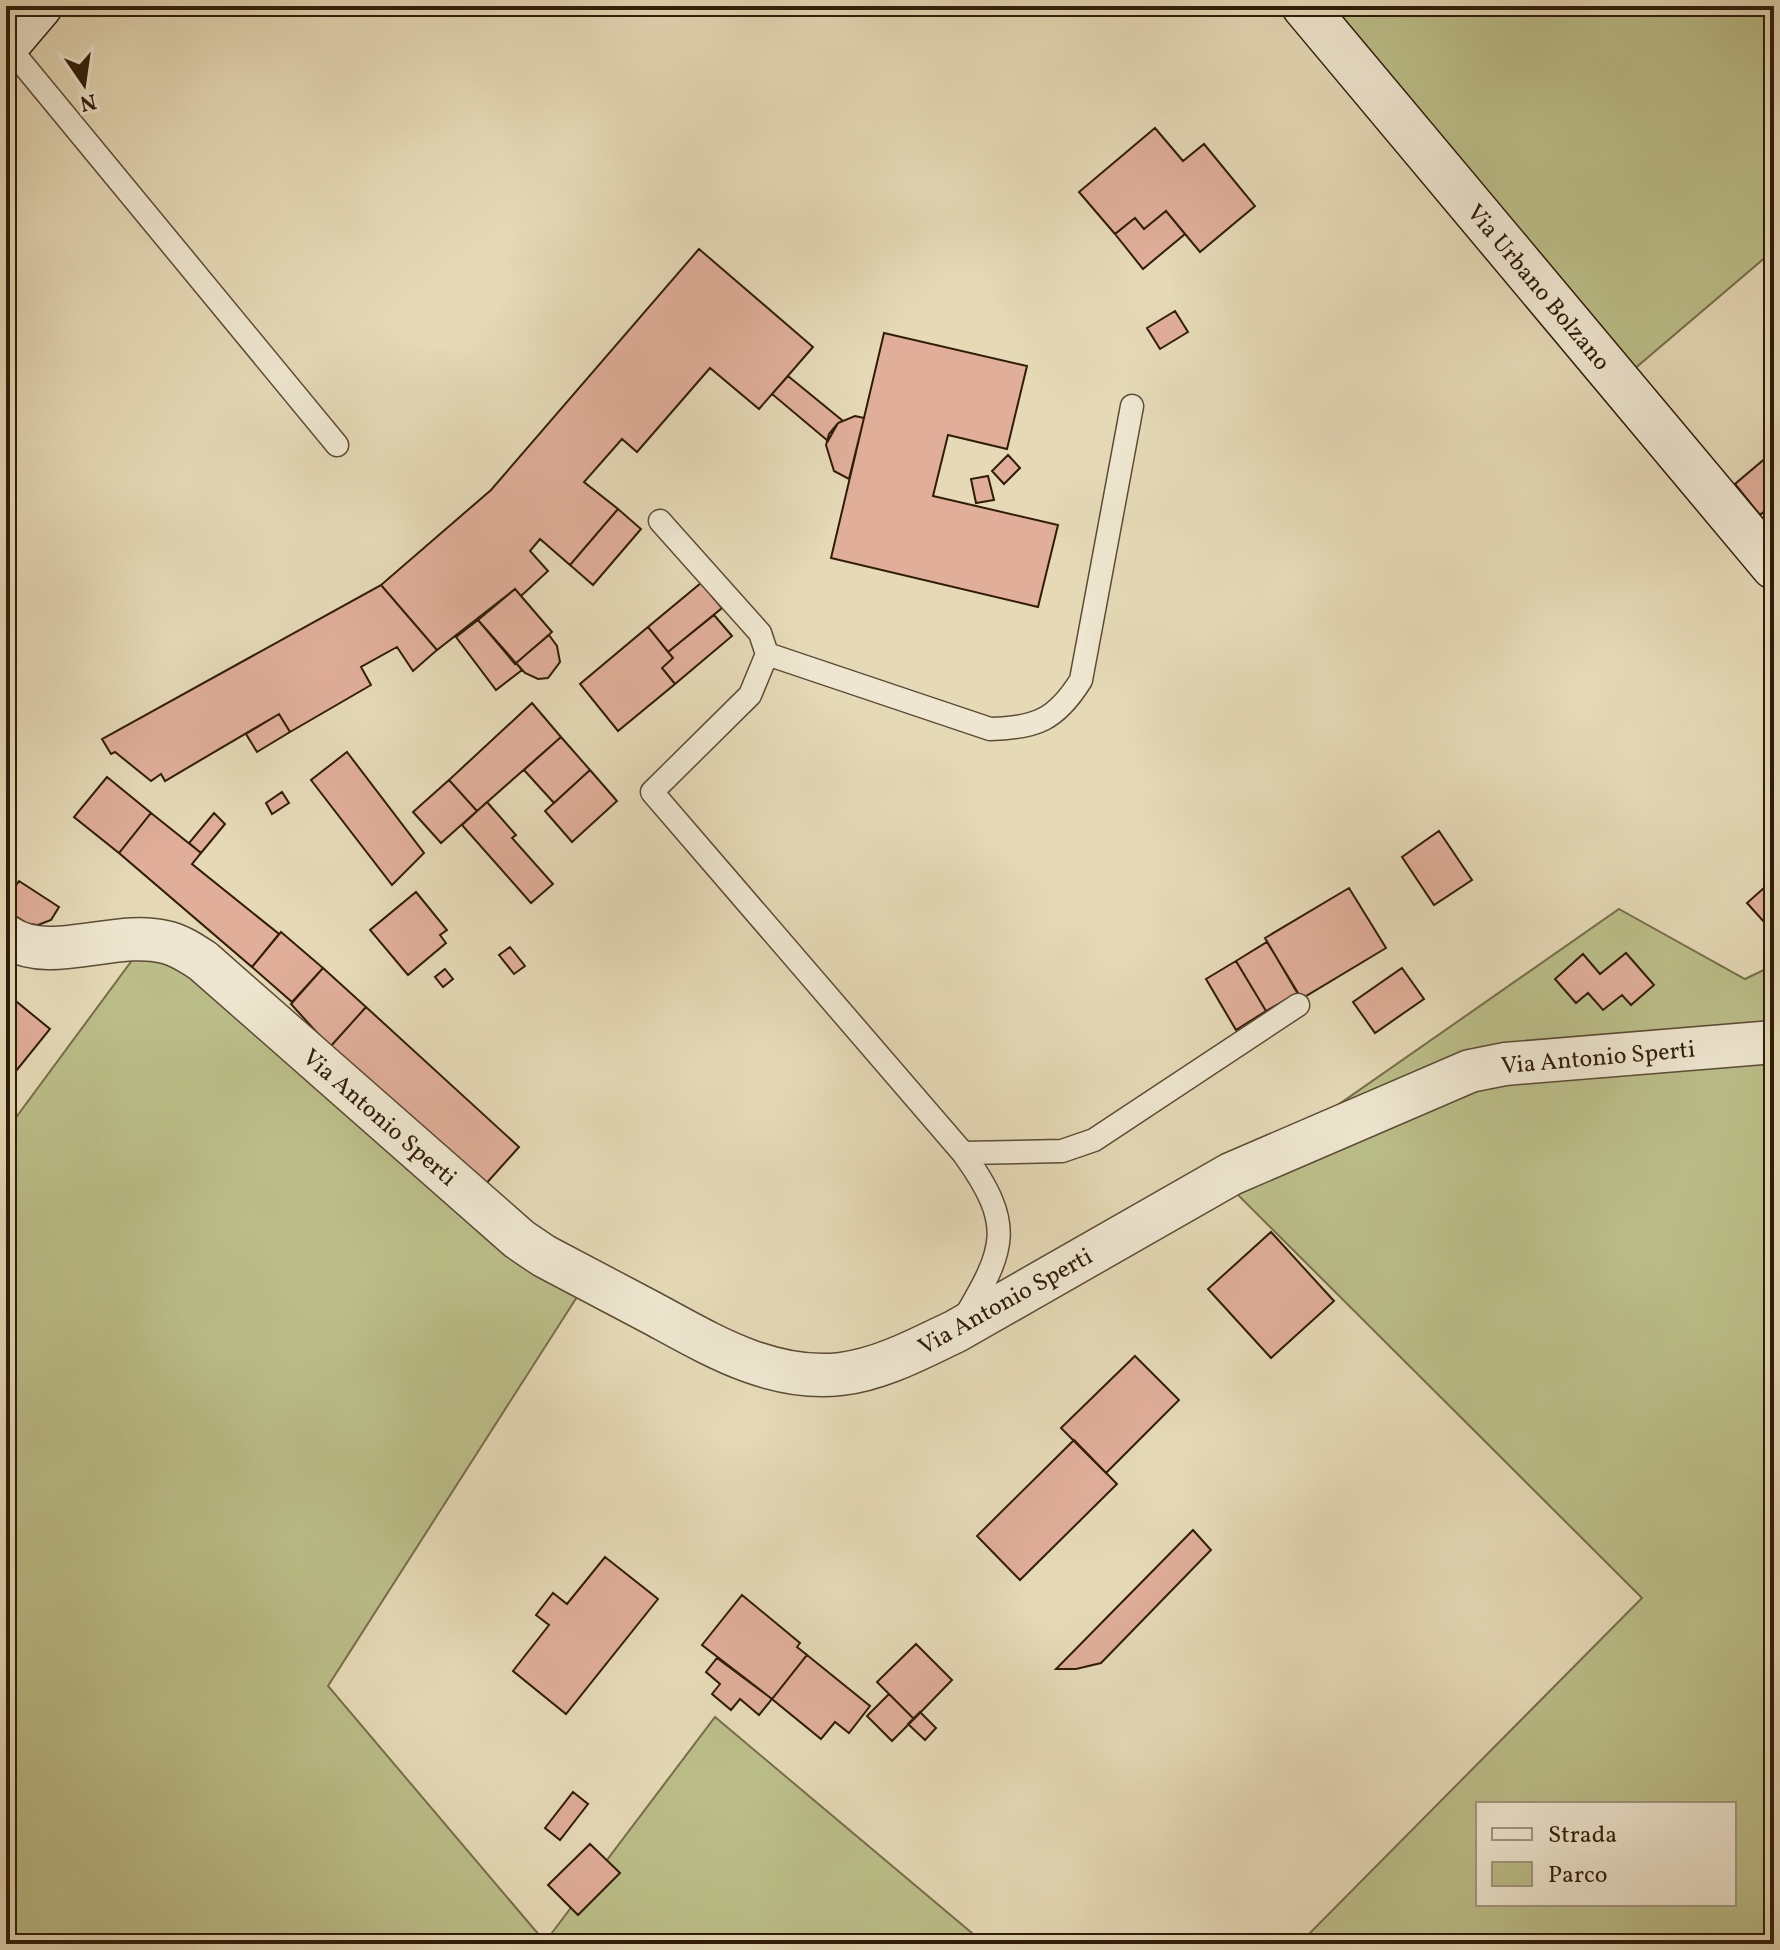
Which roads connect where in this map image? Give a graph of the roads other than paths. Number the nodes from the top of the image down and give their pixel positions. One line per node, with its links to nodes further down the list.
1 (40, 6): 3 (street)
2 (1304, 6): 7 (street, Via Urbano Bolzano)
3 (6, 45): 5 (lane)
4 (1132, 406): 8 (lane)
5 (337, 445)
6 (660, 521): 8 (lane)
7 (1774, 567)
8 (767, 654): 12 (lane)
9 (6, 936): 13 (street, Via Antonio Sperti)
10 (1298, 1005): 12 (lane)
11 (1774, 1042): 13 (street, Via Antonio Sperti)
12 (963, 1153): 13 (lane)
13 (956, 1331)

